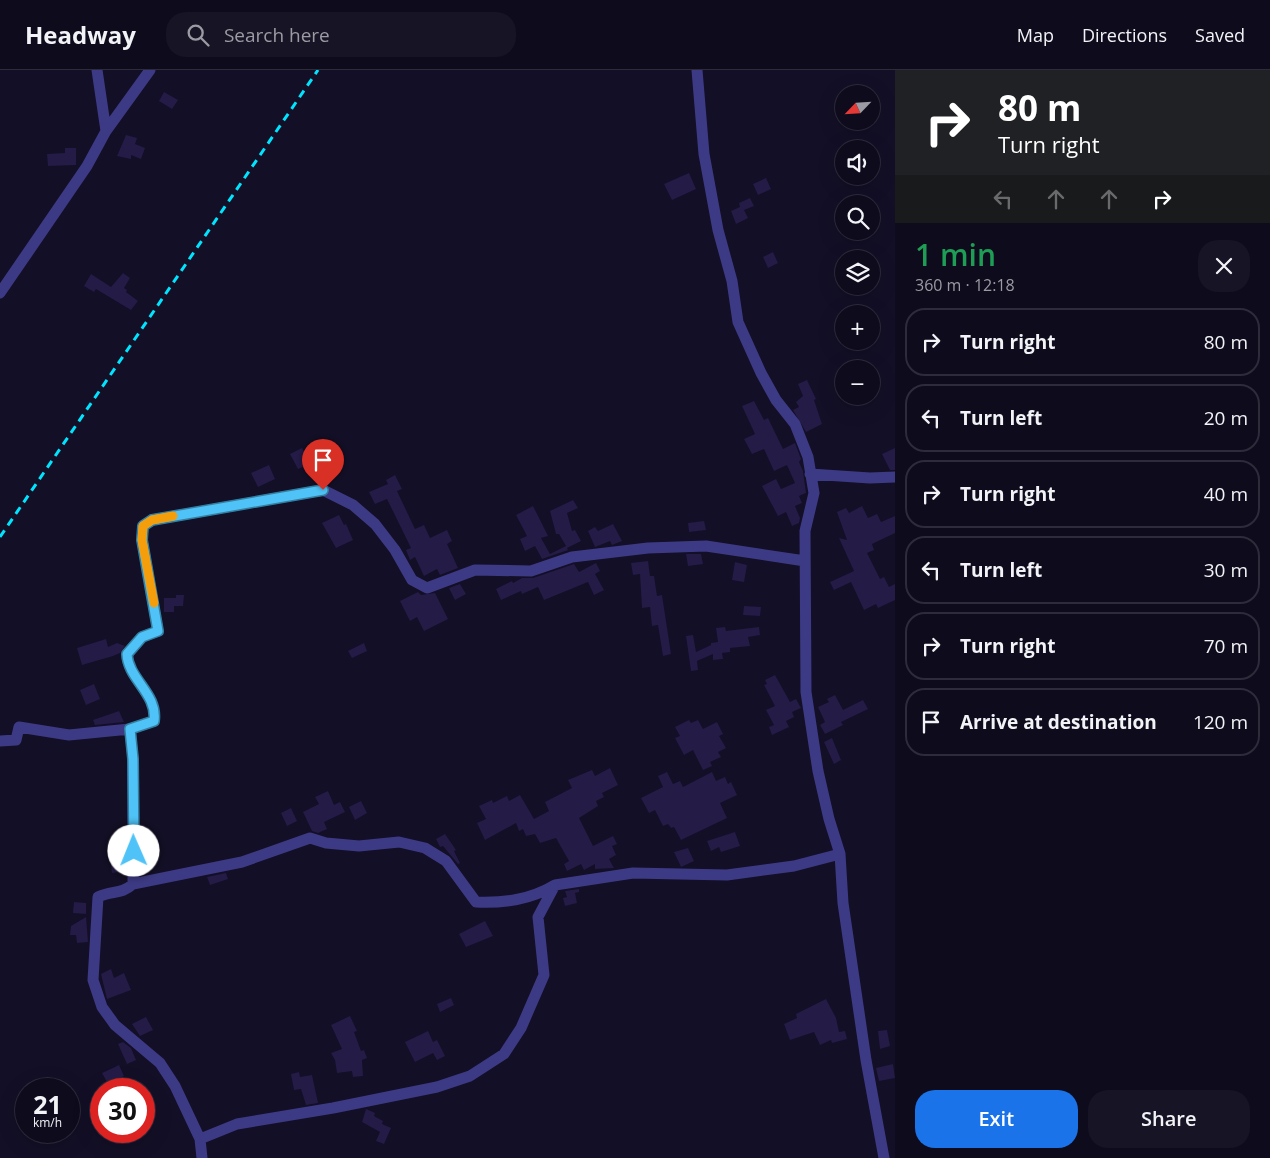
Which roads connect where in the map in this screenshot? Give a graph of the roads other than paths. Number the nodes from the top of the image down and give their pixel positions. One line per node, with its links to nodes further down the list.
1 (97, 70): 4 (street)
2 (150, 70): 4 (street)
3 (697, 70): 6 (street)
4 (106, 131): 5 (street)
5 (0, 293)
6 (810, 474): 7 (street); 8 (street)
7 (895, 477)
8 (805, 561): 9 (street); 11 (street)
9 (130, 729): 10 (street); 12 (street)
10 (0, 741)
11 (840, 854): 13 (street); 16 (street)
12 (134, 884): 13 (street); 14 (street)
13 (555, 885): 14 (street)
14 (200, 1139): 15 (street)
15 (202, 1158)
16 (884, 1158)

